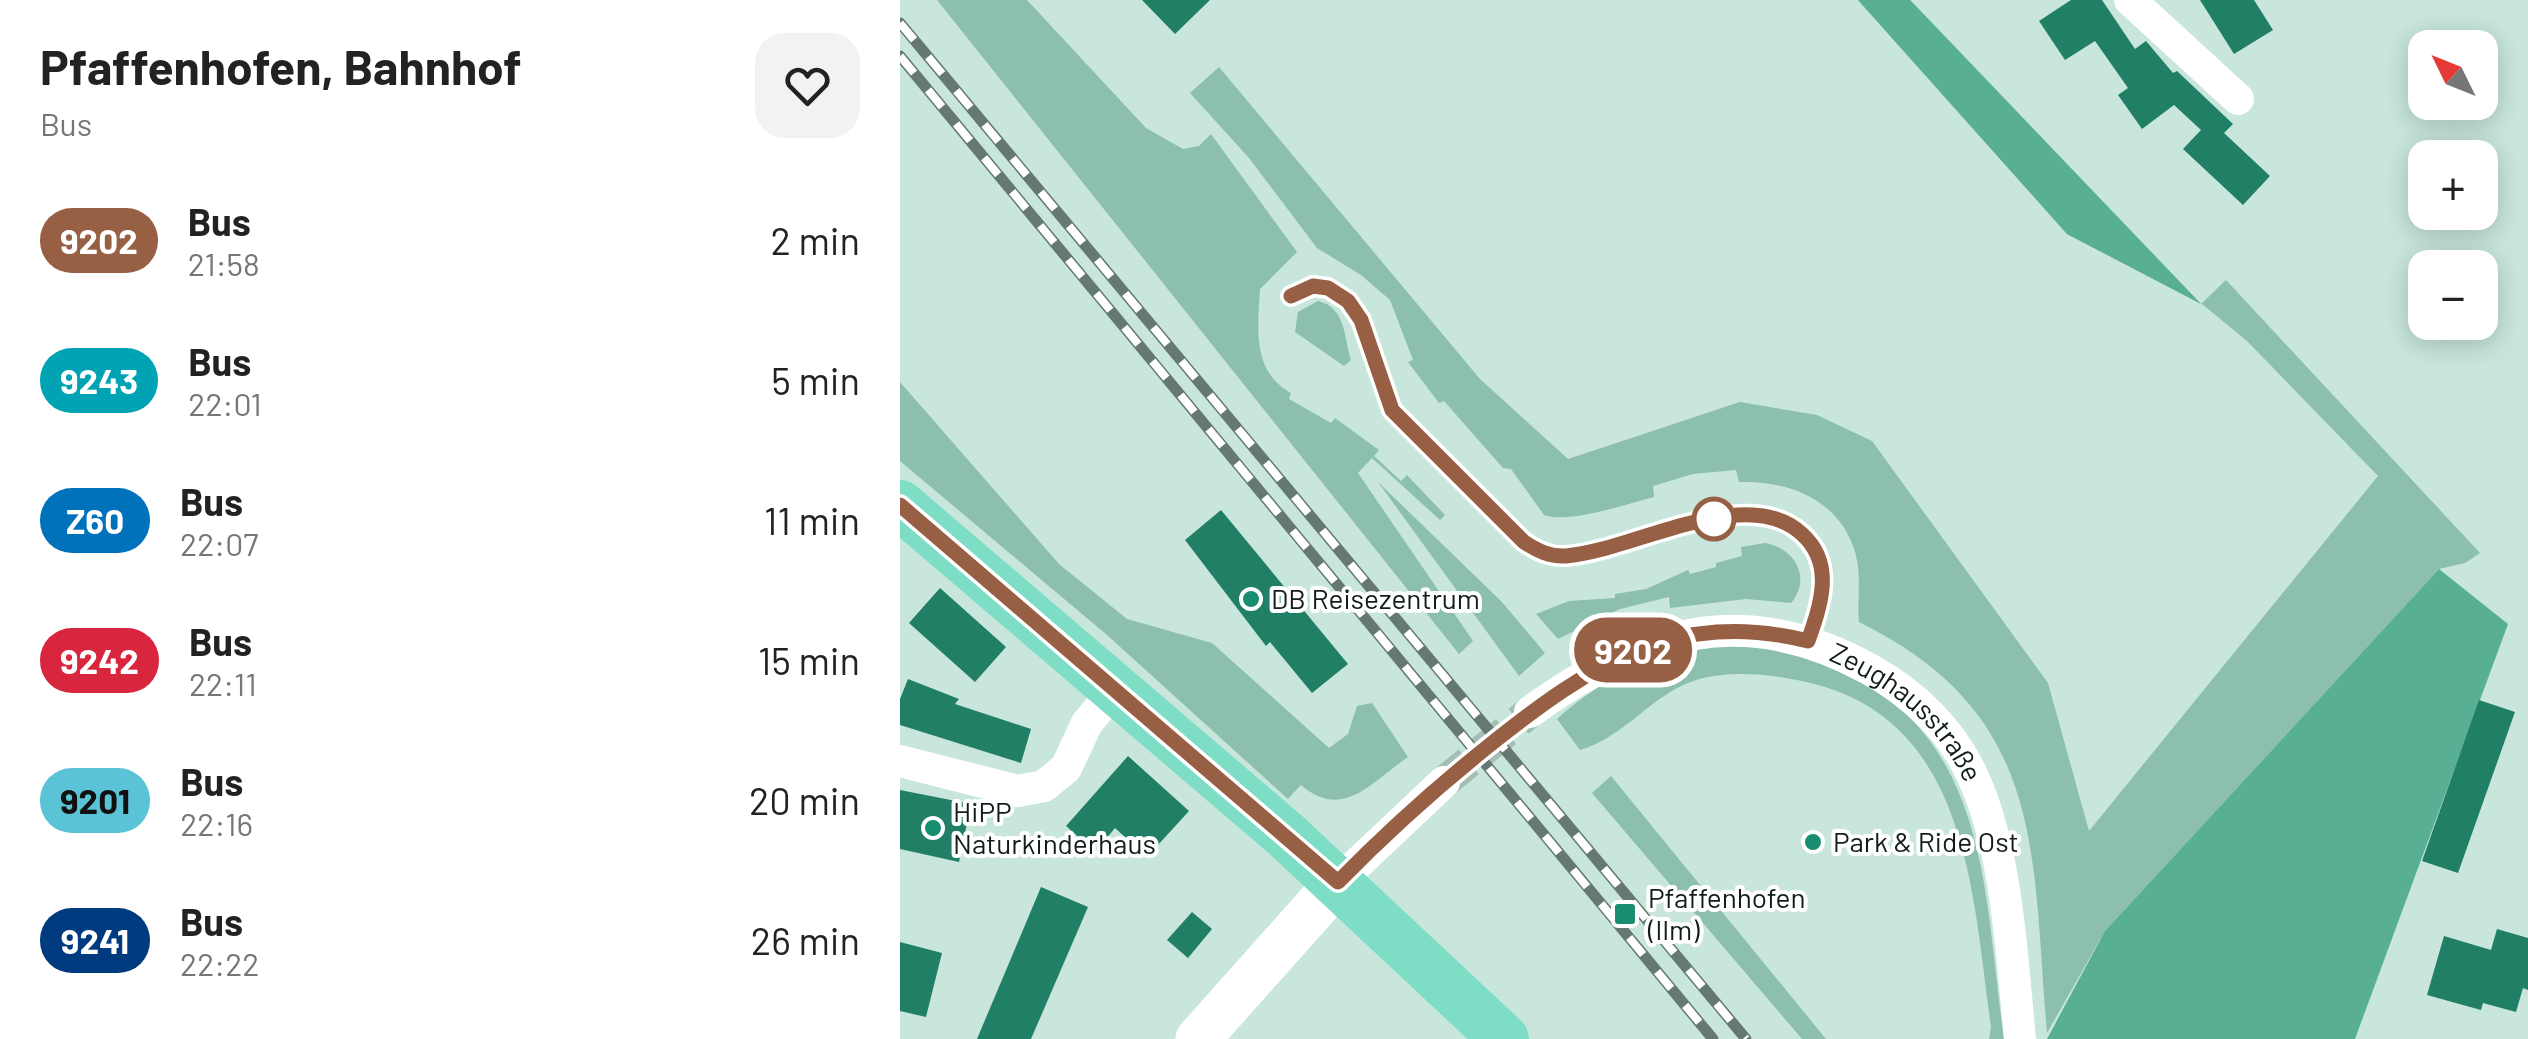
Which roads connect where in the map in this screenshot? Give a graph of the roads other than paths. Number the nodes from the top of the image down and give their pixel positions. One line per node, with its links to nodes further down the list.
1 (2130, 0): 2 (street)
2 (2238, 99)
3 (900, 506): 4 (main road)
4 (1115, 690): 6 (street); 8 (main road)
5 (1530, 712): 11 (street, Zeughausstraße)
6 (900, 761)
7 (1444, 782): 8 (street)
8 (1338, 882): 9 (main road); 10 (main road)
9 (1198, 1039)
10 (1504, 1039)
11 (2020, 1039)

